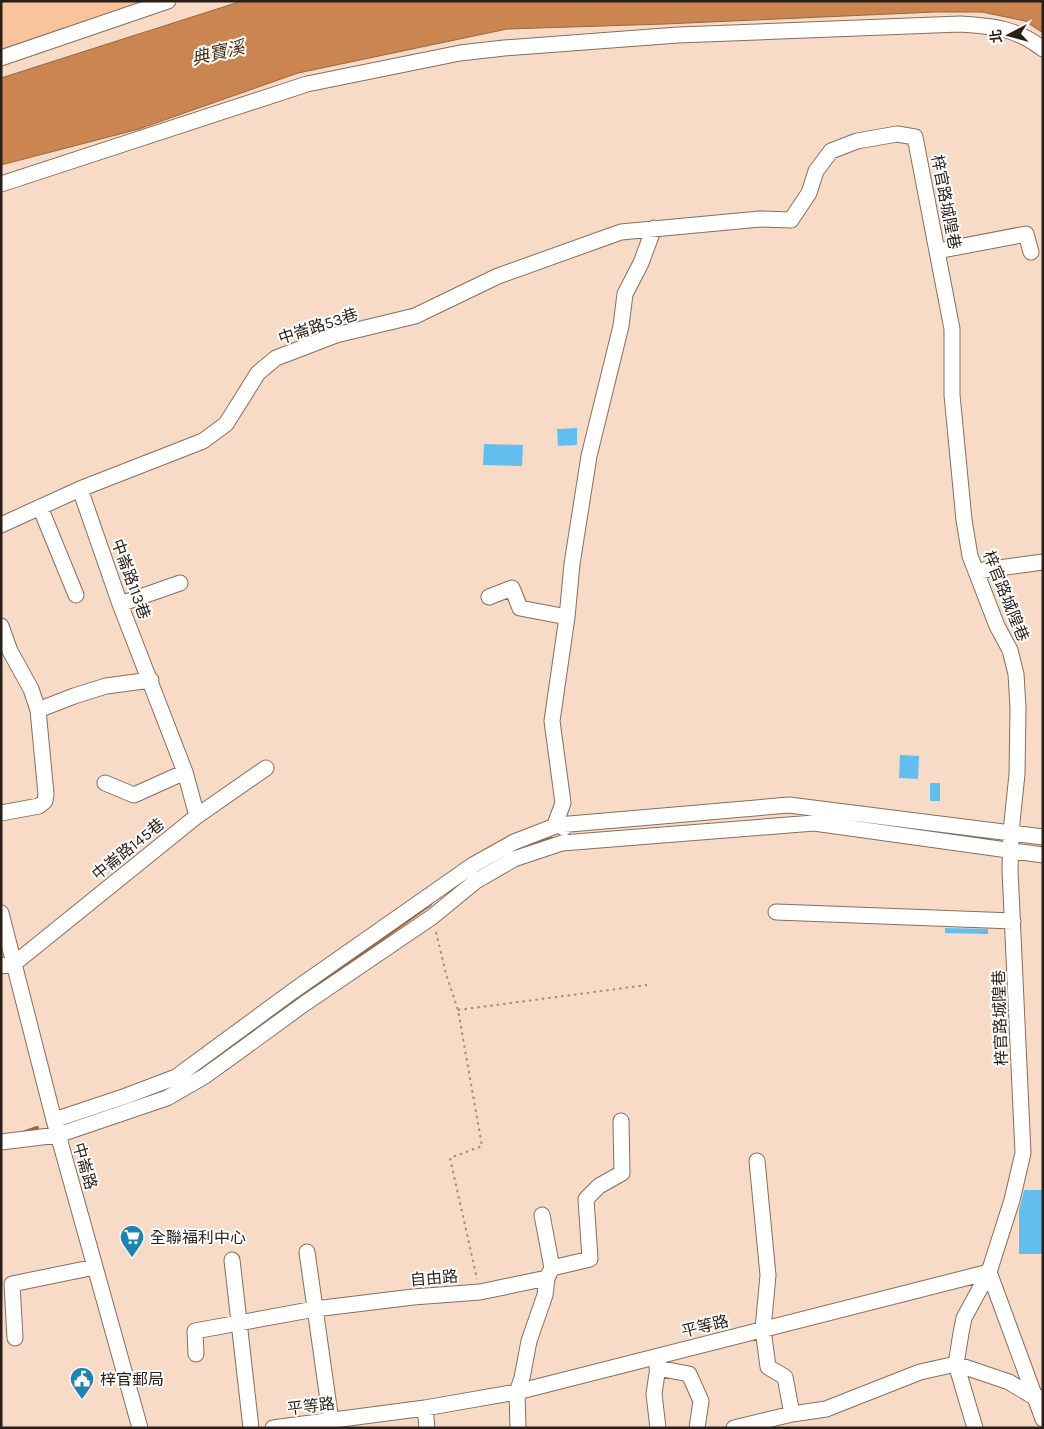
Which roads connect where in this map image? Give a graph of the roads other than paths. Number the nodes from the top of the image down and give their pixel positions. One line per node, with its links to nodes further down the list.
1 (168, 1): 3 (street)
2 (1043, 49): 4 (street)
3 (1, 58)
4 (1, 184)
5 (654, 228): 6 (street, 梓官路城隍巷); 8 (street, 中崙路53巷); 17 (street)
6 (937, 251): 7 (street); 12 (street, 梓官路城隍巷)
7 (1031, 252)
8 (80, 489): 9 (street, 中崙路53巷); 16 (street, 中崙路113巷)
9 (40, 507): 10 (street, 中崙路53巷); 14 (street)
10 (1, 525)
11 (1043, 562): 12 (street)
12 (977, 571): 27 (street, 梓官路城隍巷)
13 (180, 583): 16 (street)
14 (76, 595)
15 (489, 597): 17 (street)
16 (120, 604): 19 (street, 中崙路113巷)
17 (567, 617): 28 (street)
18 (1, 626): 20 (street)
19 (151, 680): 20 (street); 22 (street, 中崙路113巷)
20 (38, 710): 24 (street)
21 (266, 768): 26 (street, 中崙路145巷)
22 (185, 772): 23 (street); 26 (street, 中崙路113巷)
23 (105, 783)
24 (1, 813)
25 (790, 815): 27 (street); 28 (street); 28 (street); 30 (street)
26 (197, 816): 35 (street, 中崙路145巷)
27 (1011, 832): 29 (street); 30 (street, 梓官路城隍巷)
28 (563, 834): 36 (street); 36 (street)
29 (1043, 837)
30 (1011, 850): 31 (street); 34 (street, 梓官路城隍巷)
31 (1043, 855)
32 (776, 912): 34 (street)
33 (1, 913): 35 (street, 中崙路)
34 (1013, 921): 46 (street, 梓官路城隍巷)
35 (8, 964): 37 (street, 中崙路)
36 (298, 998): 37 (street); 39 (street)
37 (54, 1120): 39 (street, 中崙路)
38 (621, 1121): 47 (street, 自由路)
39 (58, 1135): 40 (street); 45 (street, 中崙路)
40 (1, 1142)
41 (757, 1161): 50 (street)
42 (542, 1214): 47 (street)
43 (307, 1252): 48 (street)
44 (232, 1260): 49 (street)
45 (95, 1267): 51 (street); 62 (street, 中崙路)
46 (989, 1272): 50 (street, 平等路); 54 (street, 梓官路城隍巷); 56 (street)
47 (550, 1273): 48 (street, 自由路); 55 (street)
48 (315, 1310): 49 (street, 自由路); 60 (street)
49 (239, 1324): 52 (street, 自由路); 63 (street)
50 (763, 1330): 53 (street, 平等路); 58 (street)
51 (14, 1338)
52 (196, 1354)
53 (658, 1362): 55 (street, 平等路); 67 (street); 68 (street)
54 (956, 1364): 56 (street); 58 (street); 70 (street)
55 (517, 1392): 57 (street, 平等路); 66 (street)
56 (1038, 1397): 59 (street)
57 (425, 1408): 61 (street, 平等路); 65 (street)
58 (792, 1414): 69 (street)
59 (1043, 1419)
60 (331, 1421): 61 (street, 平等路); 64 (street, 平等路)
61 (376, 1421)
62 (140, 1428)
63 (251, 1428)
64 (273, 1428)
65 (427, 1428)
66 (518, 1428)
67 (658, 1428)
68 (697, 1428)
69 (734, 1428)
70 (975, 1428)

